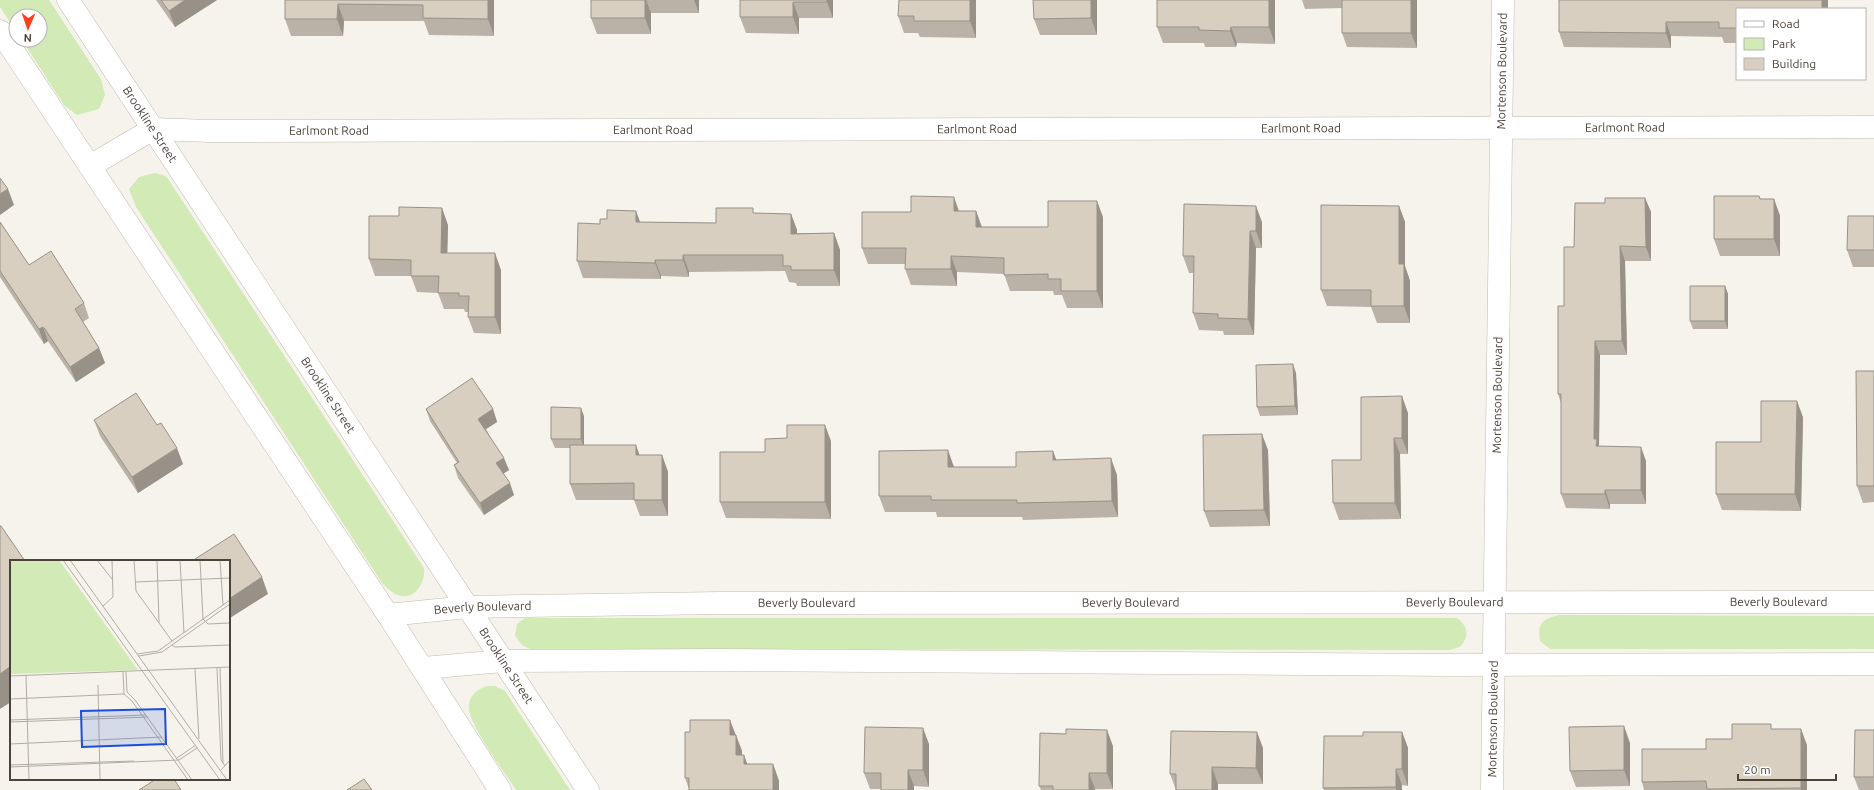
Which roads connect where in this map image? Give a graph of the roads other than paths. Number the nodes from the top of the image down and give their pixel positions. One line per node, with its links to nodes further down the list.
1 (68, 0): 5 (street, Brookline Street)
2 (1503, 0): 6 (street, Mortenson Boulevard)
3 (0, 31): 7 (street)
4 (1874, 127): 6 (street, Earlmont Road)
5 (153, 129): 6 (street, Earlmont Road); 7 (street); 10 (street, Brookline Street)
6 (1501, 129): 8 (street, Mortenson Boulevard)
7 (90, 166): 11 (street)
8 (1494, 602): 9 (street, Beverly Boulevard); 10 (street, Beverly Boulevard); 13 (street, Mortenson Boulevard)
9 (1874, 602)
10 (467, 607): 11 (street, Beverly Boulevard); 12 (street, Brookline Street)
11 (388, 615): 15 (street)
12 (503, 661): 13 (street); 15 (street); 17 (street, Brookline Street)
13 (1494, 664): 14 (street); 18 (street, Mortenson Boulevard)
14 (1874, 664)
15 (423, 668): 16 (street)
16 (500, 790)
17 (588, 790)
18 (1492, 790)

